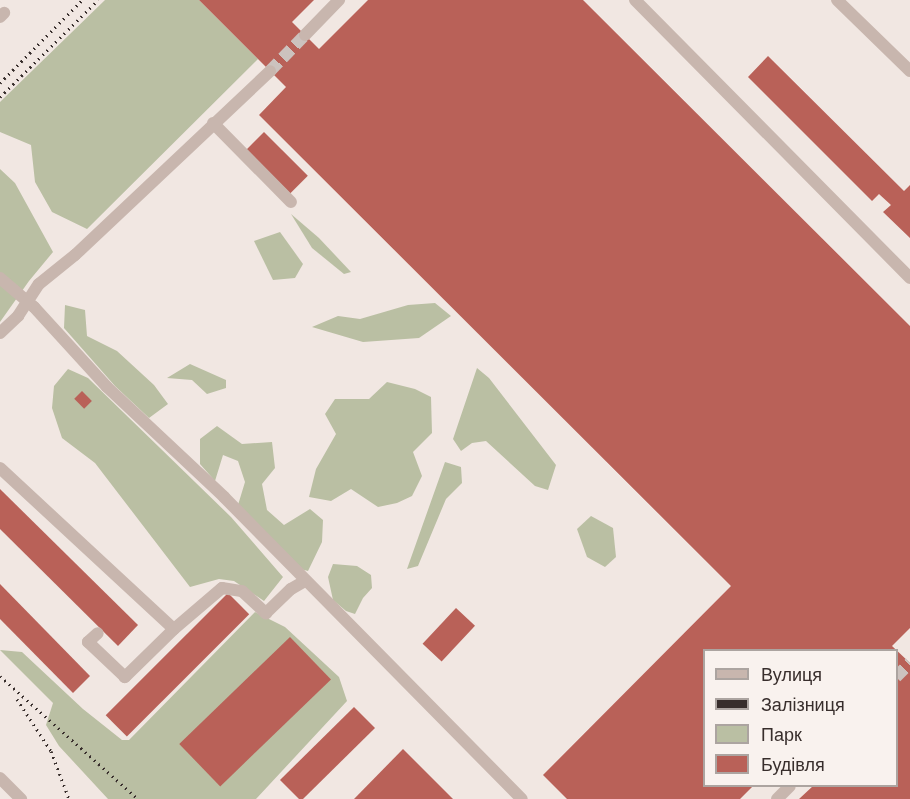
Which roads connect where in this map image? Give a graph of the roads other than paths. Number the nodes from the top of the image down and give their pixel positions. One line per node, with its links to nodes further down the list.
1 (339, 0): 4 (street)
2 (635, 0): 10 (street)
3 (837, 0): 6 (street)
4 (305, 35)
5 (270, 71): 7 (street)
6 (910, 71)
7 (213, 123): 8 (street); 11 (street)
8 (291, 202)
9 (0, 278): 11 (street)
10 (910, 278)
11 (26, 301): 12 (street); 14 (street)
12 (0, 333)
13 (0, 468): 15 (street)
14 (305, 581): 15 (street); 20 (street)
15 (174, 630): 16 (street)
16 (98, 633)
17 (0, 778): 19 (street)
18 (789, 787): 21 (street)
19 (21, 799)
20 (522, 799)
21 (777, 799)

